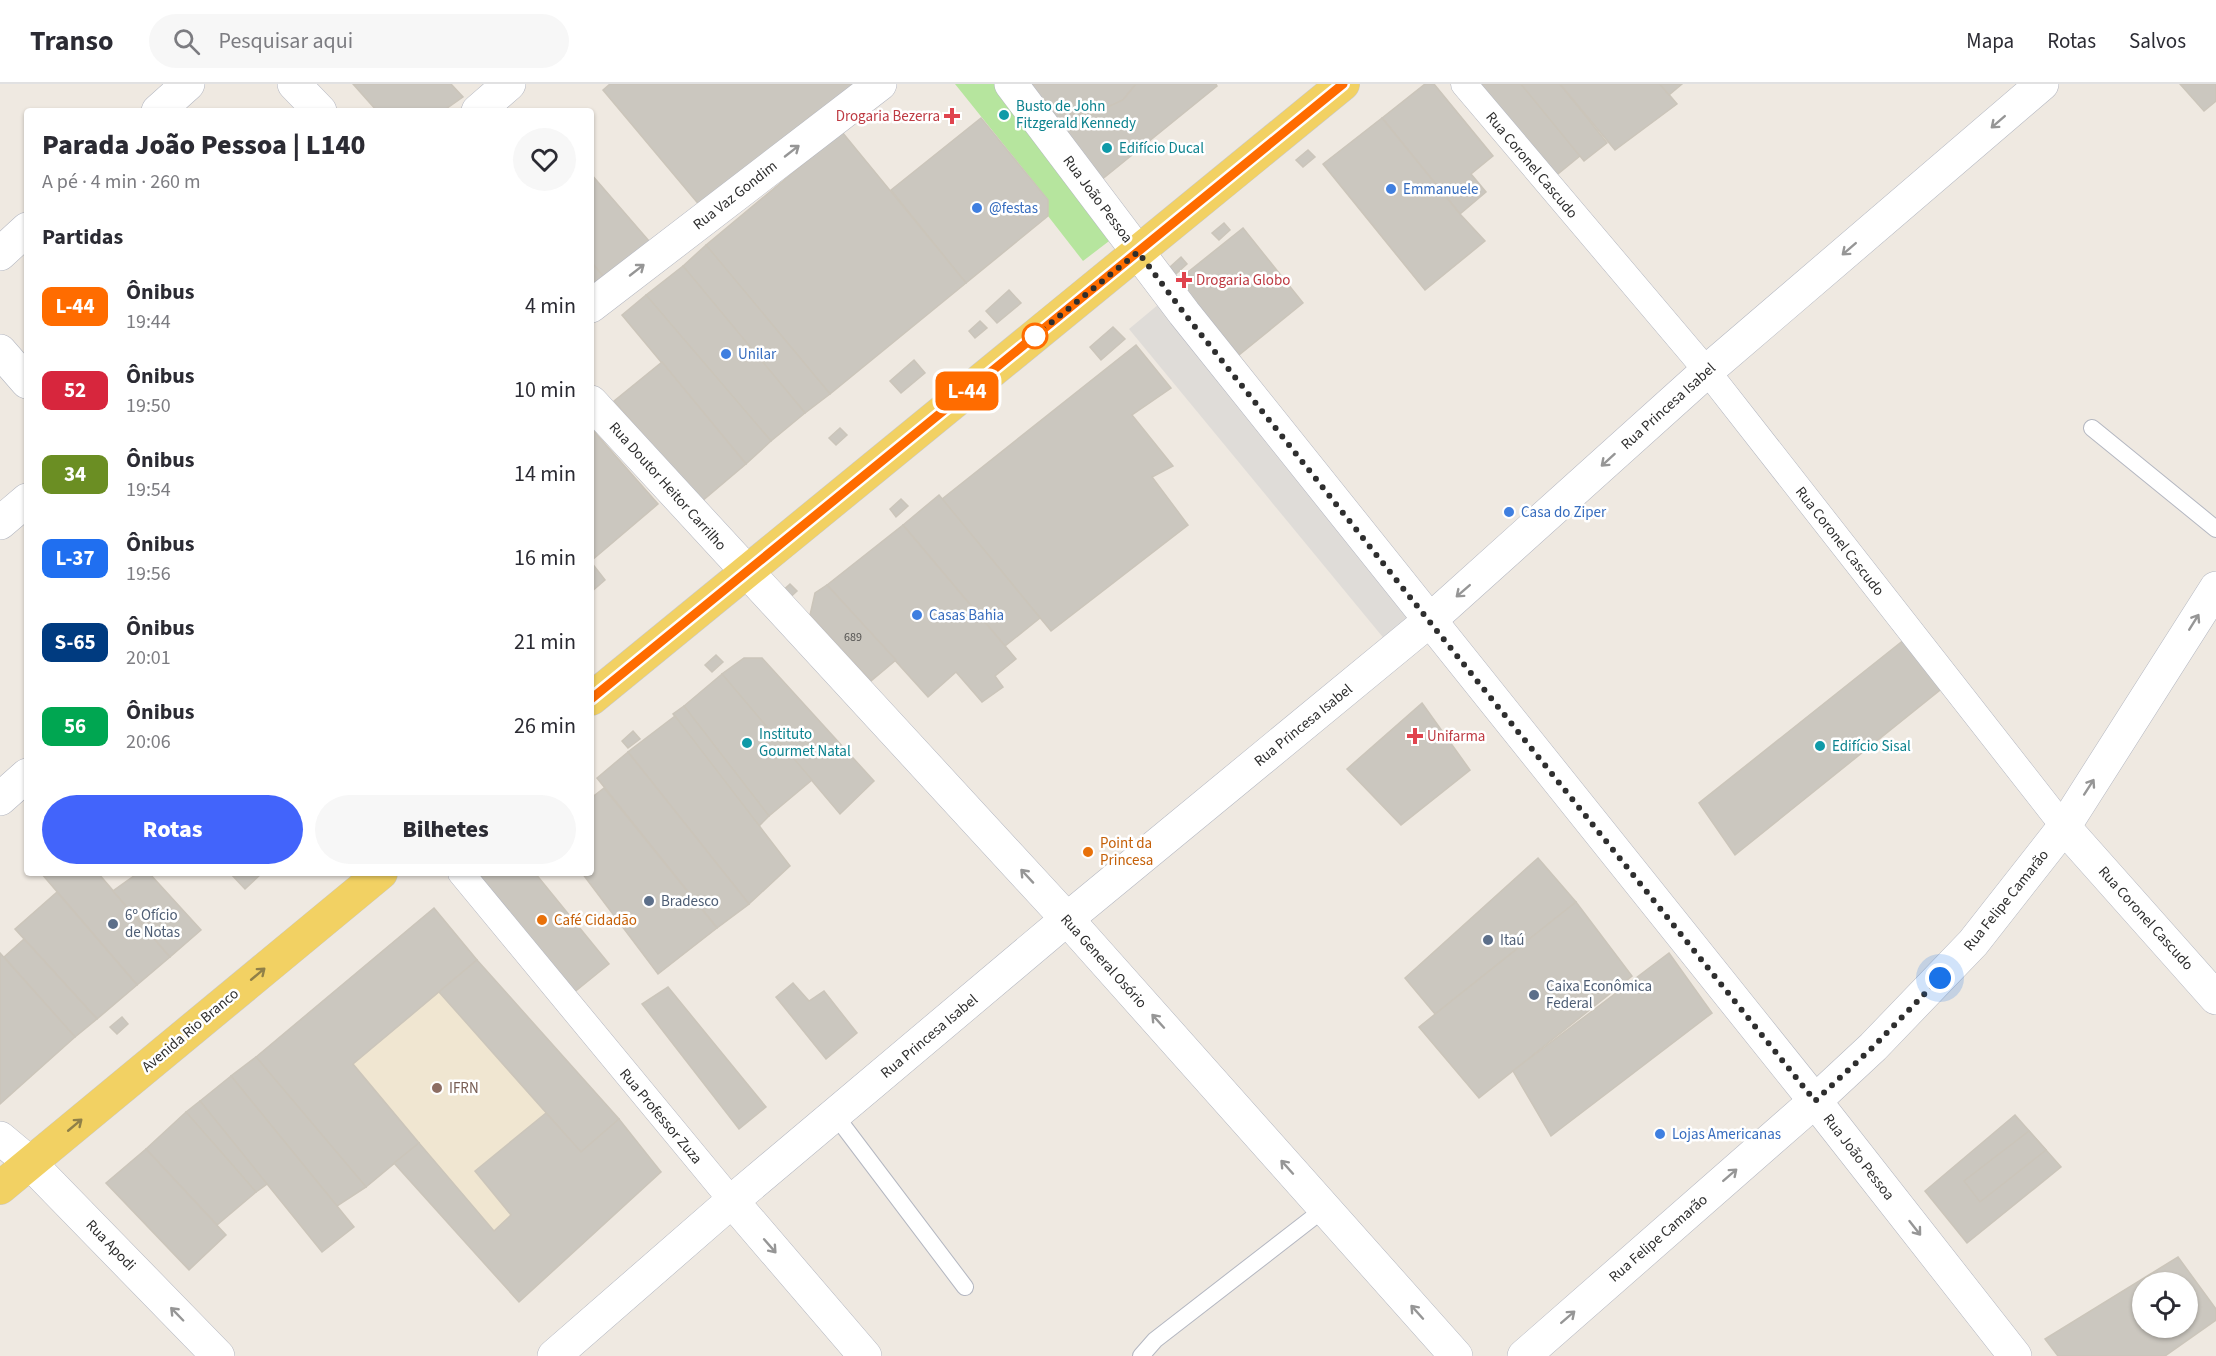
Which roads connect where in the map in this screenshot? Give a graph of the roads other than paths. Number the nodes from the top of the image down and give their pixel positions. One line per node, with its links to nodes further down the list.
1 (188, 84): 9 (street)
2 (294, 84): 10 (street)
3 (509, 84): 11 (street)
4 (880, 84): 15 (street, Rua Vaz Gondim, one-way to 4)
5 (1011, 84): 13 (street, Rua João Pessoa)
6 (1342, 84): 13 (main road)
7 (1464, 84): 17 (street, Rua Coronel Cascudo)
8 (2042, 84): 17 (street, Rua Princesa Isabel, one-way to 17)
9 (161, 108)
10 (317, 108)
11 (481, 108)
12 (24, 232): 14 (street)
13 (1138, 252): 24 (main road); 26 (street, Rua João Pessoa)
14 (0, 254)
15 (594, 304)
16 (0, 351): 18 (street)
17 (1707, 371): 26 (street, Rua Princesa Isabel, one-way to 26); 30 (street, Rua Coronel Cascudo)
18 (24, 379)
19 (594, 405): 24 (street, Rua Doutor Heitor Carrilho)
20 (2091, 428): 23 (lane)
21 (24, 503): 22 (street)
22 (0, 523)
23 (2216, 529)
24 (746, 571): 27 (main road); 33 (street, Rua General Osório, one-way to 24)
25 (2216, 588): 30 (street, Rua Felipe Camarão, one-way to 25)
26 (1429, 621): 33 (street, Rua Princesa Isabel); 35 (street, Rua João Pessoa)
27 (594, 697)
28 (24, 778): 29 (street)
29 (0, 800)
30 (2064, 826): 34 (street, Rua Coronel Cascudo); 35 (street, Rua Felipe Camarão)
31 (377, 876): 38 (main road, Avenida Rio Branco, one-way to 31)
32 (463, 876): 40 (street, Rua Professor Zuza)
33 (1067, 919): 36 (street, Rua Princesa Isabel); 41 (street, Rua General Osório, one-way to 33)
34 (2211, 982)
35 (1815, 1101): 48 (street, Rua Felipe Camarão, one-way to 35); 49 (street, Rua João Pessoa, one-way to 49)
36 (835, 1115): 40 (street, Rua Princesa Isabel); 42 (lane)
37 (0, 1138): 38 (street, Rua Apodi)
38 (30, 1162): 39 (main road, Avenida Rio Branco); 43 (street, Rua Apodi, one-way to 38)
39 (0, 1188)
40 (732, 1201): 44 (street, Rua Princesa Isabel); 45 (street, Rua Professor Zuza, one-way to 45)
41 (1324, 1209): 46 (lane); 47 (street, Rua General Osório, one-way to 41)
42 (965, 1287)
43 (218, 1356)
44 (554, 1356)
45 (865, 1356)
46 (1141, 1356)
47 (1456, 1356)
48 (1524, 1356)
49 (2015, 1356)

